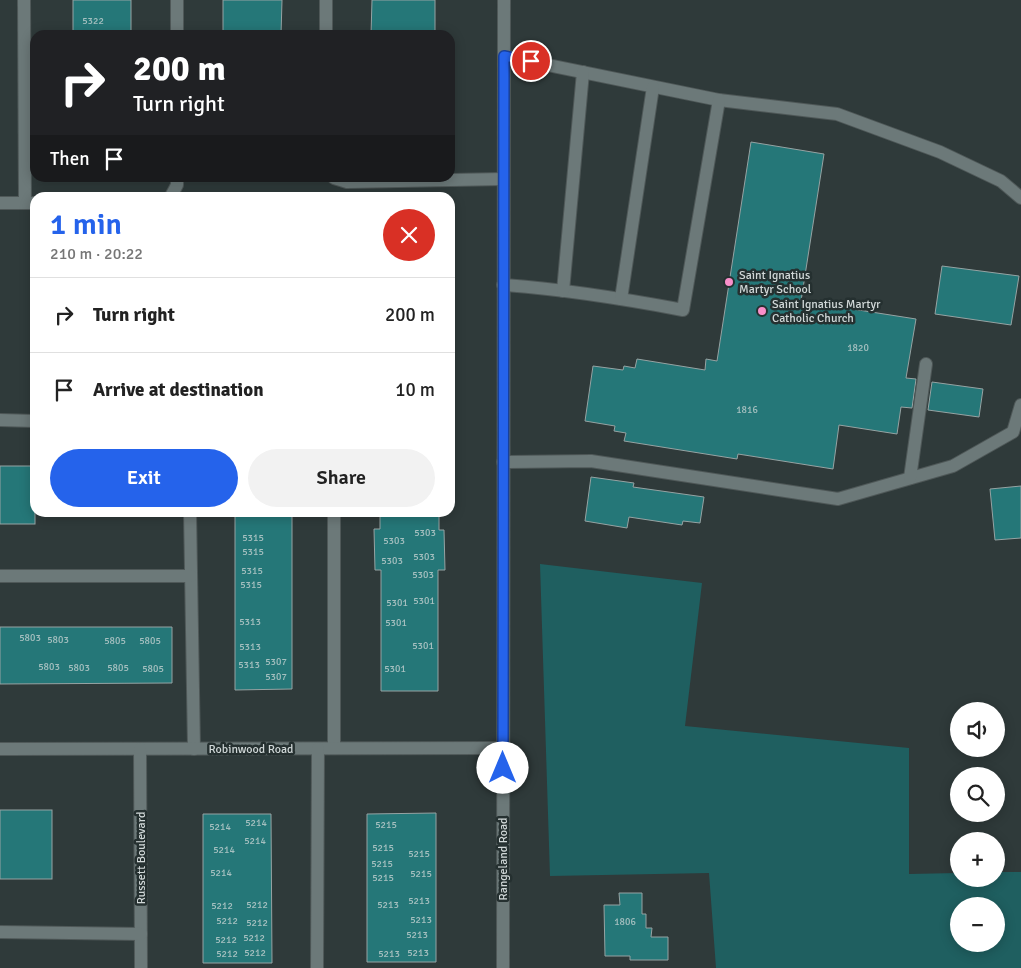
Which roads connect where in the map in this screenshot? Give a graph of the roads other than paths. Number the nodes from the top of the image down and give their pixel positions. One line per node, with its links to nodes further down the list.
1 (24, 0): 15 (street)
2 (177, 0): 5 (street)
3 (326, 0): 6 (street)
4 (504, 0): 7 (street, Rangeland Road)
5 (177, 30)
6 (326, 30)
7 (504, 56): 8 (street); 11 (street, Rangeland Road)
8 (583, 72): 9 (street); 17 (street)
9 (653, 88): 10 (street); 18 (street)
10 (719, 100): 13 (street); 18 (street)
11 (503, 179): 12 (street); 16 (street, Rangeland Road)
12 (455, 180)
13 (1021, 198)
14 (0, 202): 15 (street)
15 (30, 203)
16 (504, 285): 17 (street); 23 (street, Rangeland Road)
17 (563, 291): 18 (street)
18 (621, 299)
19 (926, 364): 24 (street)
20 (1021, 405): 24 (street)
21 (0, 420): 22 (street)
22 (30, 421)
23 (503, 462): 24 (street); 30 (street, Rangeland Road)
24 (910, 478)
25 (190, 517): 28 (street)
26 (334, 517): 29 (street)
27 (0, 576): 28 (street)
28 (191, 576): 33 (street)
29 (334, 748): 30 (street, Robinwood Road); 34 (street, Robinwood Road)
30 (503, 748): 39 (street, Rangeland Road)
31 (0, 749): 32 (street, Robinwood Road)
32 (140, 749): 33 (street, Robinwood Road); 36 (street, Russett Boulevard)
33 (194, 749): 34 (street, Robinwood Road)
34 (318, 749): 38 (street)
35 (0, 932): 36 (street)
36 (141, 934): 37 (street, Russett Boulevard)
37 (141, 968)
38 (317, 968)
39 (503, 968)

